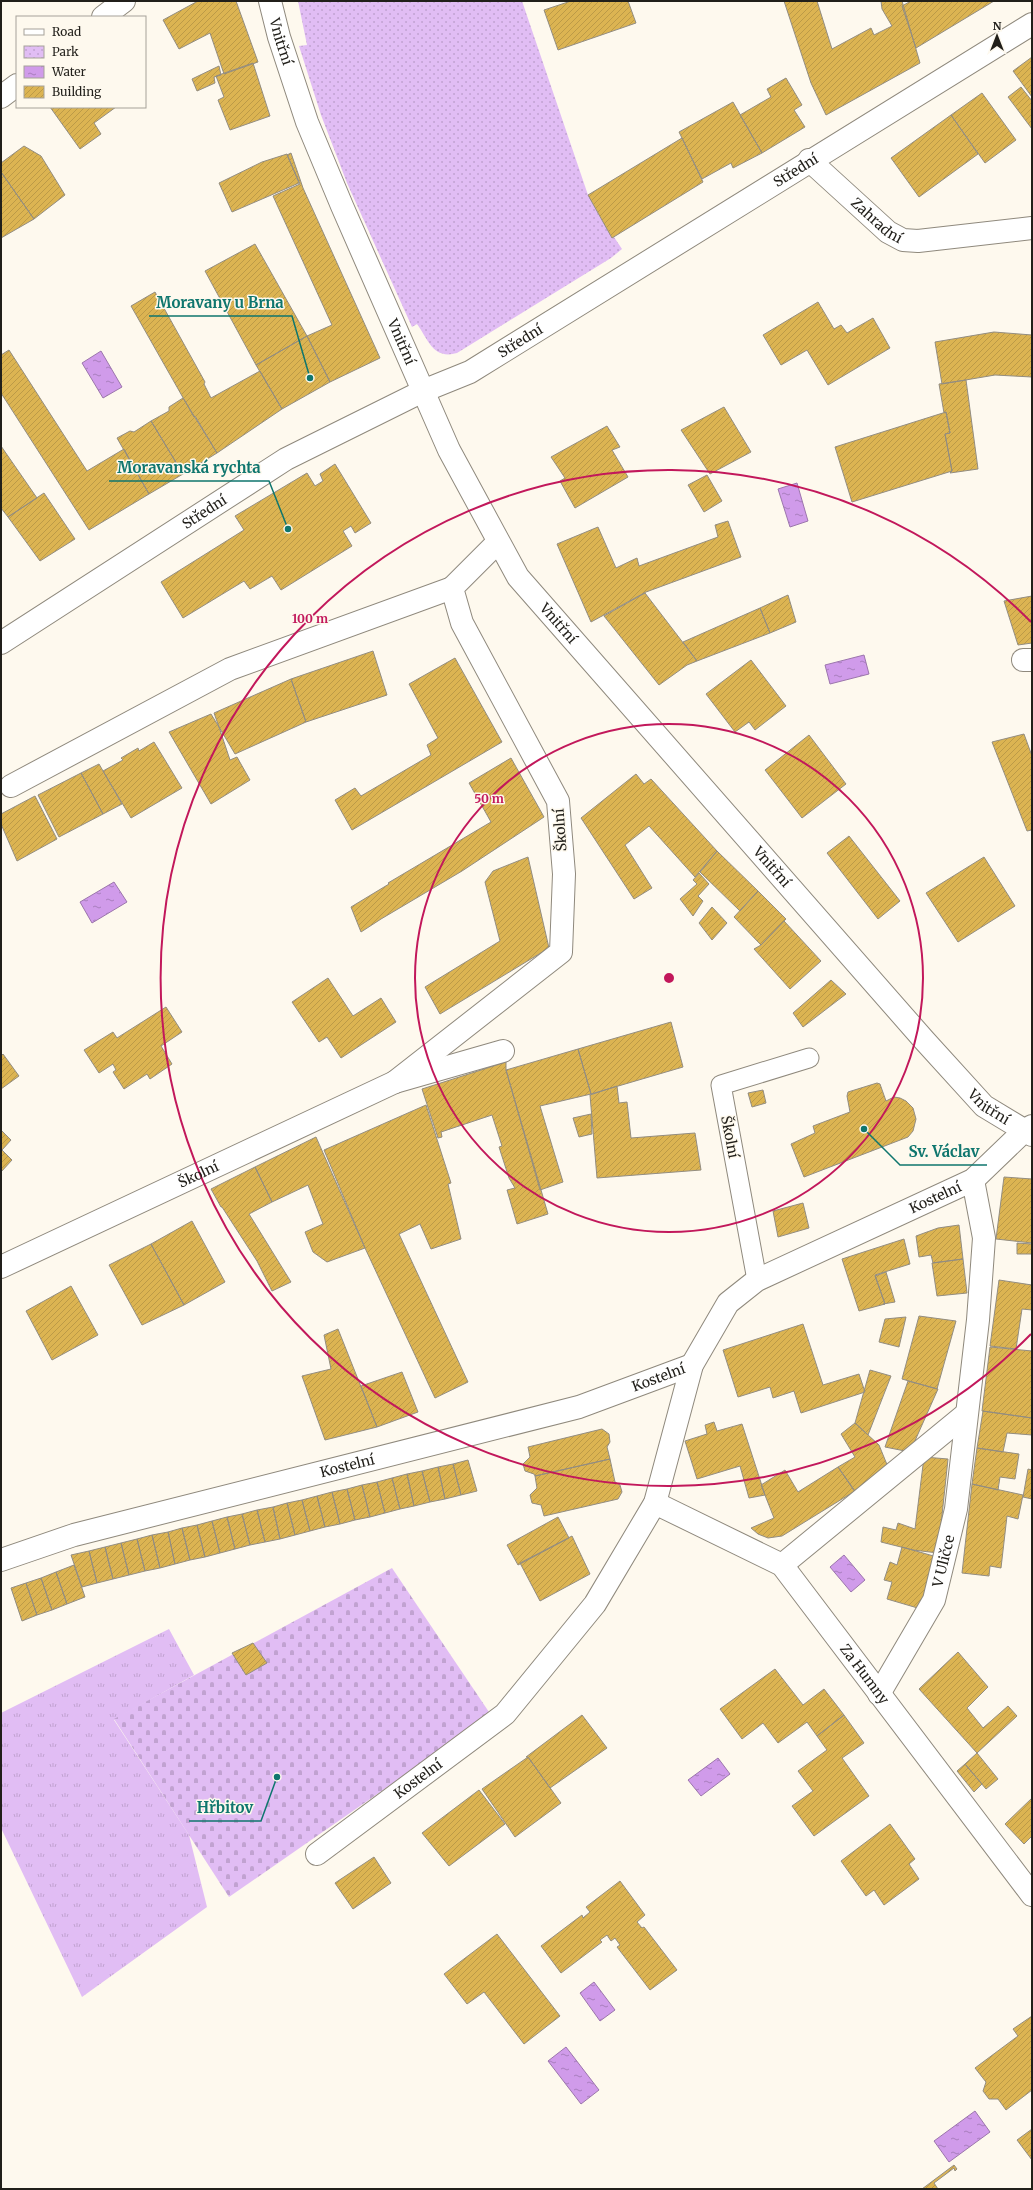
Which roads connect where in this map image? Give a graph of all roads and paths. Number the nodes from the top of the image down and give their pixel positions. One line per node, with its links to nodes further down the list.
1 (124, 1): 3 (street)
2 (270, 1): 9 (street, Vnitřní)
3 (104, 16)
4 (1032, 24): 7 (street, Střední)
5 (16, 85): 6 (street)
6 (1, 97)
7 (809, 160): 8 (street, Zahradní); 9 (street, Střední)
8 (1032, 228)
9 (423, 391): 10 (street, Vnitřní); 12 (street, Střední)
10 (498, 542): 11 (street); 17 (street, Vnitřní)
11 (452, 588): 13 (street); 16 (street, Školní)
12 (1, 643)
13 (11, 786)
14 (503, 1051): 16 (street, Školní)
15 (809, 1058): 20 (lane, Školní)
16 (395, 1082): 19 (street, Školní)
17 (1029, 1131): 18 (street, Kostelní)
18 (972, 1180): 20 (street, Kostelní); 22 (street, V Uličce)
19 (1, 1267)
20 (757, 1280): 21 (street, Kostelní)
21 (692, 1365): 23 (street, Kostelní); 24 (street, Kostelní)
22 (966, 1414): 25 (street); 26 (street, V Uličce)
23 (655, 1503): 25 (street, Za Humny); 27 (street, Kostelní)
24 (1, 1560)
25 (782, 1565): 26 (street, Za Humny)
26 (879, 1694): 28 (street, Za Humny)
27 (317, 1854)
28 (1032, 1895)

